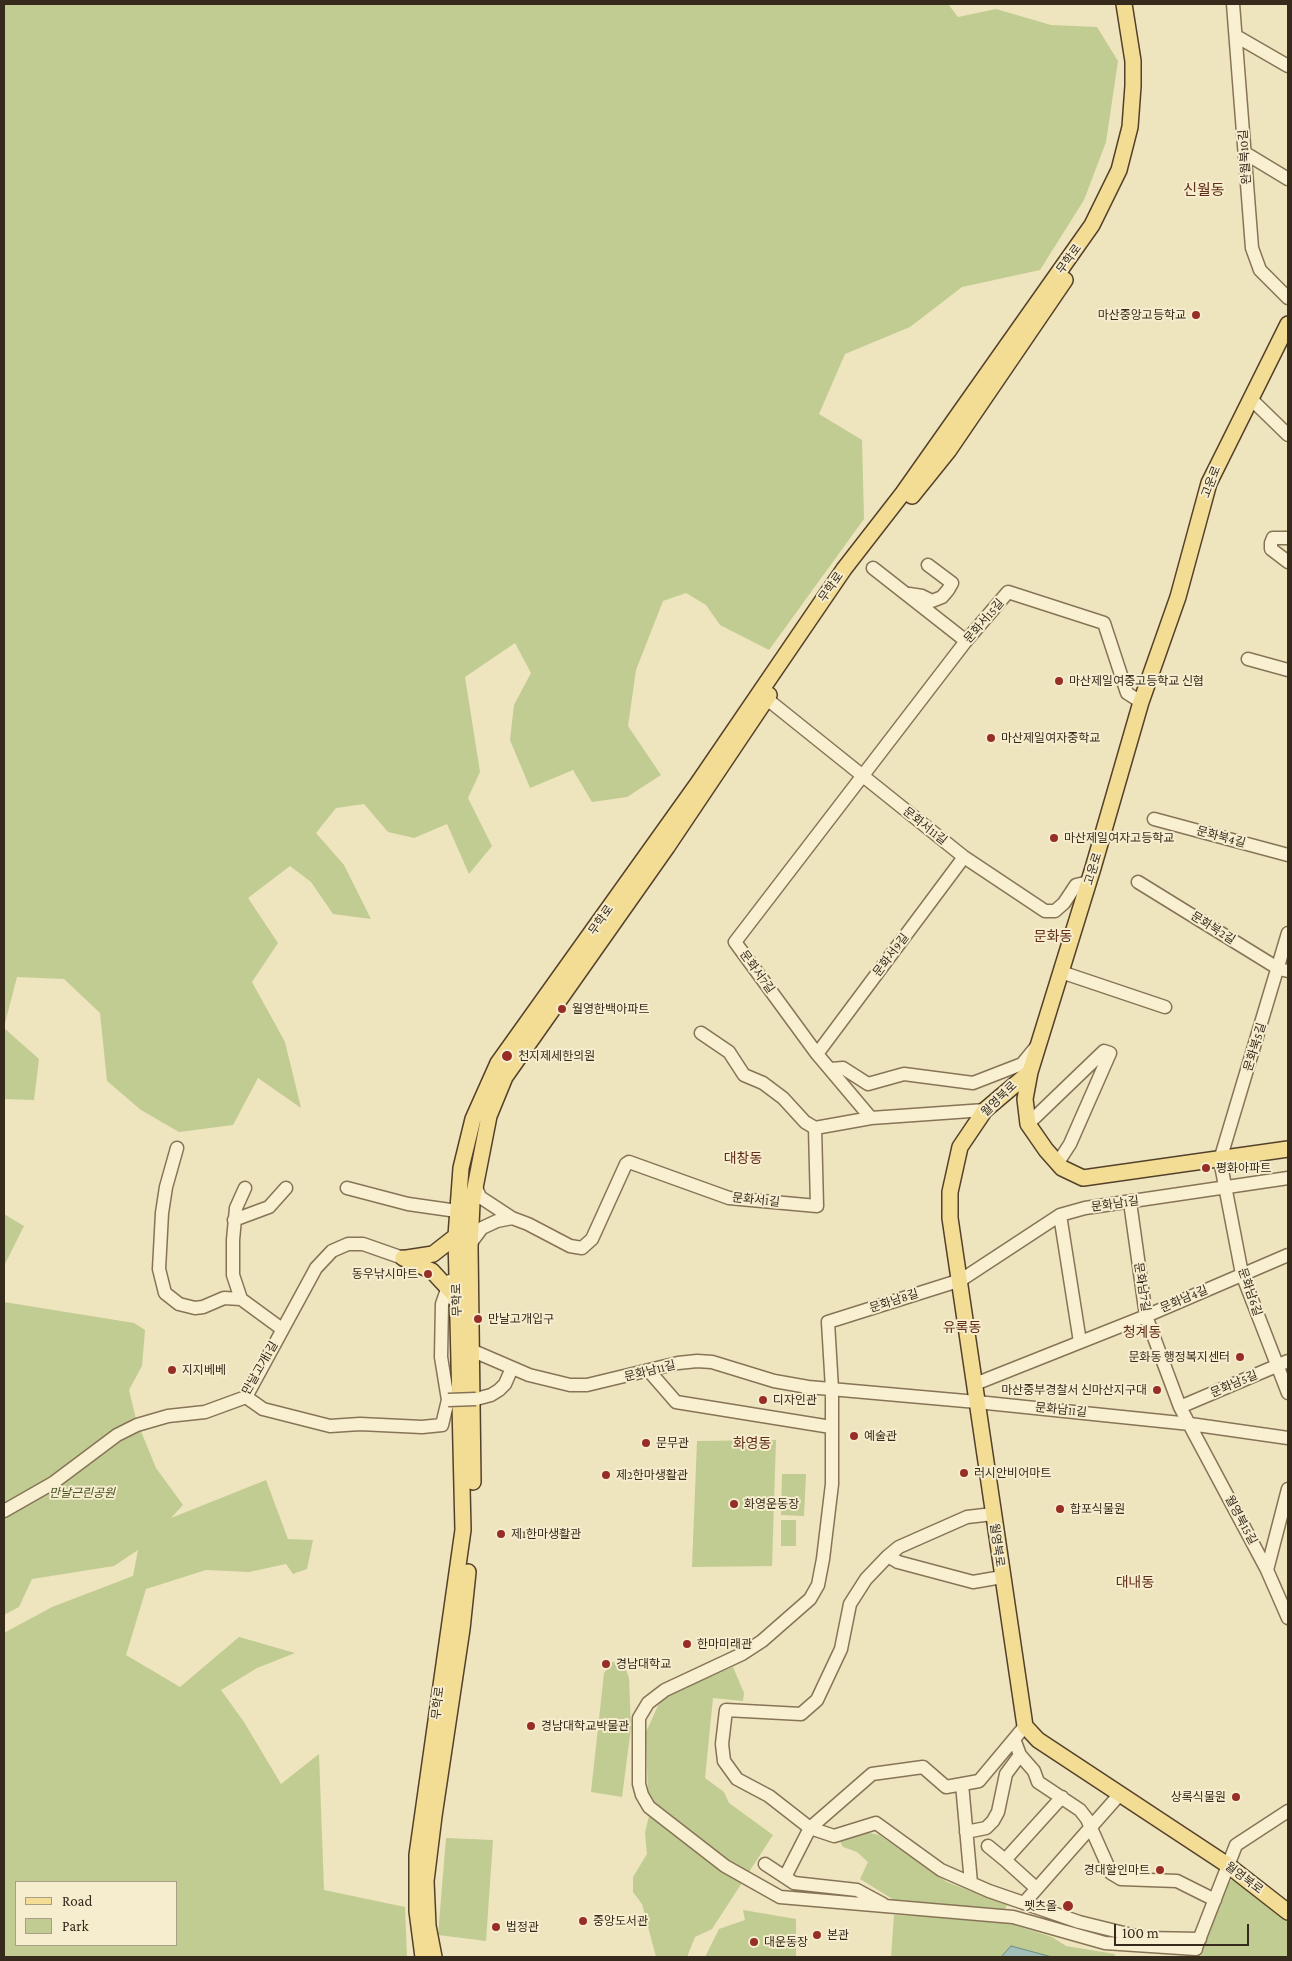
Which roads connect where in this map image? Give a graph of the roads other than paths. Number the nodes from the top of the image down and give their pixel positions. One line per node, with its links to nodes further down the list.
1 (1124, 4): 52 (main road, 무학로)
2 (1134, 4): 20 (main road, 무학로)
3 (1233, 4): 4 (street, 완월북10길)
4 (1236, 36): 5 (street); 6 (street, 완월북10길)
5 (1288, 66)
6 (1245, 152): 7 (street); 8 (street, 완월북10길)
7 (1288, 179)
8 (1288, 298)
9 (1288, 324): 10 (main road, 고운로)
10 (1250, 398): 11 (street); 21 (main road, 고운로)
11 (1288, 435)
12 (1288, 538): 13 (street)
13 (1288, 562)
14 (928, 565): 16 (street)
15 (872, 568): 16 (street)
16 (906, 594): 17 (street)
17 (966, 641): 21 (street, 문화서15길); 22 (street, 문화서15길)
18 (1248, 659): 19 (street)
19 (1288, 670)
20 (767, 699): 22 (street, 문화서11길); 46 (main road, 무학로)
21 (1140, 702): 26 (main road, 고운로)
22 (862, 777): 25 (street, 문화서11길); 34 (street, 문화서7길)
23 (1154, 818): 24 (street, 문화북4길)
24 (1288, 855)
25 (964, 857): 26 (street, 문화서11길); 34 (street, 문화서9길)
26 (1089, 882): 30 (main road, 고운로)
27 (1138, 882): 29 (street, 문화북2길)
28 (1288, 933): 29 (street, 문화북5길)
29 (1284, 970): 43 (street, 문화북5길)
30 (1061, 972): 31 (street); 33 (main road, 고운로)
31 (1164, 1007)
32 (701, 1033): 40 (street)
33 (1038, 1045): 35 (street); 36 (main road, 고운로)
34 (817, 1054): 35 (street, 문화서7길)
35 (831, 1069): 38 (street, 문화서7길)
36 (1030, 1072): 37 (main road, 월영북로); 39 (main road, 고운로)
37 (985, 1110): 38 (street); 61 (main road, 월영북로)
38 (870, 1118): 40 (street)
39 (1028, 1124): 44 (main road, 고운로); 44 (street)
40 (815, 1128): 54 (street, 문화서1길)
41 (177, 1148): 63 (street)
42 (1288, 1149): 43 (main road, 고운로)
43 (1220, 1160): 44 (main road, 고운로); 50 (street, 문화남6길)
44 (1057, 1164)
45 (1288, 1178): 50 (street, 문화남1길)
46 (475, 1185): 54 (street, 문화서1길); 57 (main road, 무학로)
47 (245, 1188): 55 (street)
48 (286, 1188): 55 (street)
49 (347, 1188): 52 (street)
50 (1226, 1188): 51 (street, 문화남1길); 60 (street, 문화남6길)
51 (1130, 1202): 53 (street, 문화남1길); 64 (street, 문화남7길)
52 (457, 1212): 56 (main road, 무학로)
53 (1060, 1215): 61 (street, 문화남1길); 66 (street)
54 (512, 1218): 57 (street)
55 (234, 1220): 63 (street)
56 (456, 1236): 59 (main road); 62 (main road, 무학로)
57 (470, 1244): 67 (main road, 무학로)
58 (1288, 1255): 60 (street, 문화남4길)
59 (403, 1258): 62 (main road); 65 (street, 만날고개1길)
60 (1242, 1274): 64 (street, 문화남4길); 68 (street, 문화남6길)
61 (960, 1280): 71 (main road, 월영북로); 72 (street, 문화남8길)
62 (453, 1293): 75 (street); 114 (main road, 무학로)
63 (241, 1299): 65 (street)
64 (1146, 1316): 66 (street, 문화남4길); 77 (street, 문화남7길)
65 (282, 1329): 74 (street, 만날고개1길)
66 (1080, 1342): 71 (street, 문화남4길)
67 (471, 1350): 69 (street, 문화남11길); 115 (main road, 무학로)
68 (1283, 1363): 73 (street, 문화남6길); 77 (street, 문화남5길)
69 (512, 1368): 70 (street, 문화남11길); 75 (street, bridge)
70 (649, 1371): 72 (street, 문화남11길); 79 (street)
71 (975, 1384): 76 (main road, 월영북로)
72 (832, 1389): 76 (street, 문화남11길); 79 (street)
73 (1288, 1393)
74 (246, 1397): 75 (street); 82 (street, 만날고개1길)
75 (448, 1400)
76 (977, 1402): 78 (street, 문화남11길); 83 (main road, 월영북로)
77 (1180, 1407): 78 (street, 문화남7길)
78 (1190, 1424): 80 (street, 문화남11길); 85 (street, 월영북15길)
79 (831, 1427): 111 (street)
80 (1288, 1438)
81 (1288, 1489): 85 (street)
82 (4, 1511)
83 (993, 1514): 84 (street); 86 (main road, 월영북로)
84 (888, 1556): 86 (street); 98 (street)
85 (1267, 1570): 87 (street, 월영북15길)
86 (1002, 1578): 90 (main road, 월영북로)
87 (1274, 1584): 88 (street); 89 (street, 월영북15길)
88 (1288, 1588)
89 (1288, 1618)
90 (1025, 1726): 91 (street); 94 (main road, 월영북로)
91 (1014, 1739): 92 (street); 93 (street)
92 (1020, 1755): 95 (street); 99 (street)
93 (962, 1784): 98 (street); 99 (street)
94 (1120, 1794): 97 (street); 103 (main road, 월영북로)
95 (1062, 1796): 97 (street); 101 (street)
96 (1288, 1811): 103 (street)
97 (1091, 1826): 106 (street); 109 (street)
98 (810, 1828): 104 (street); 105 (street)
99 (966, 1832): 105 (street)
100 (988, 1846): 101 (street)
101 (1005, 1860): 106 (street)
102 (765, 1864): 104 (street)
103 (1229, 1866): 107 (main road, 월영북로); 109 (street)
104 (785, 1877): 111 (street)
105 (970, 1883): 110 (street)
106 (1036, 1888): 110 (street)
107 (1263, 1893): 108 (main road); 112 (main road, 월영북로)
108 (1288, 1898)
109 (1215, 1900): 113 (street)
110 (1024, 1903): 113 (street)
111 (887, 1906): 113 (street)
112 (1288, 1912)
113 (1197, 1948)
114 (423, 1957)
115 (434, 1957)

